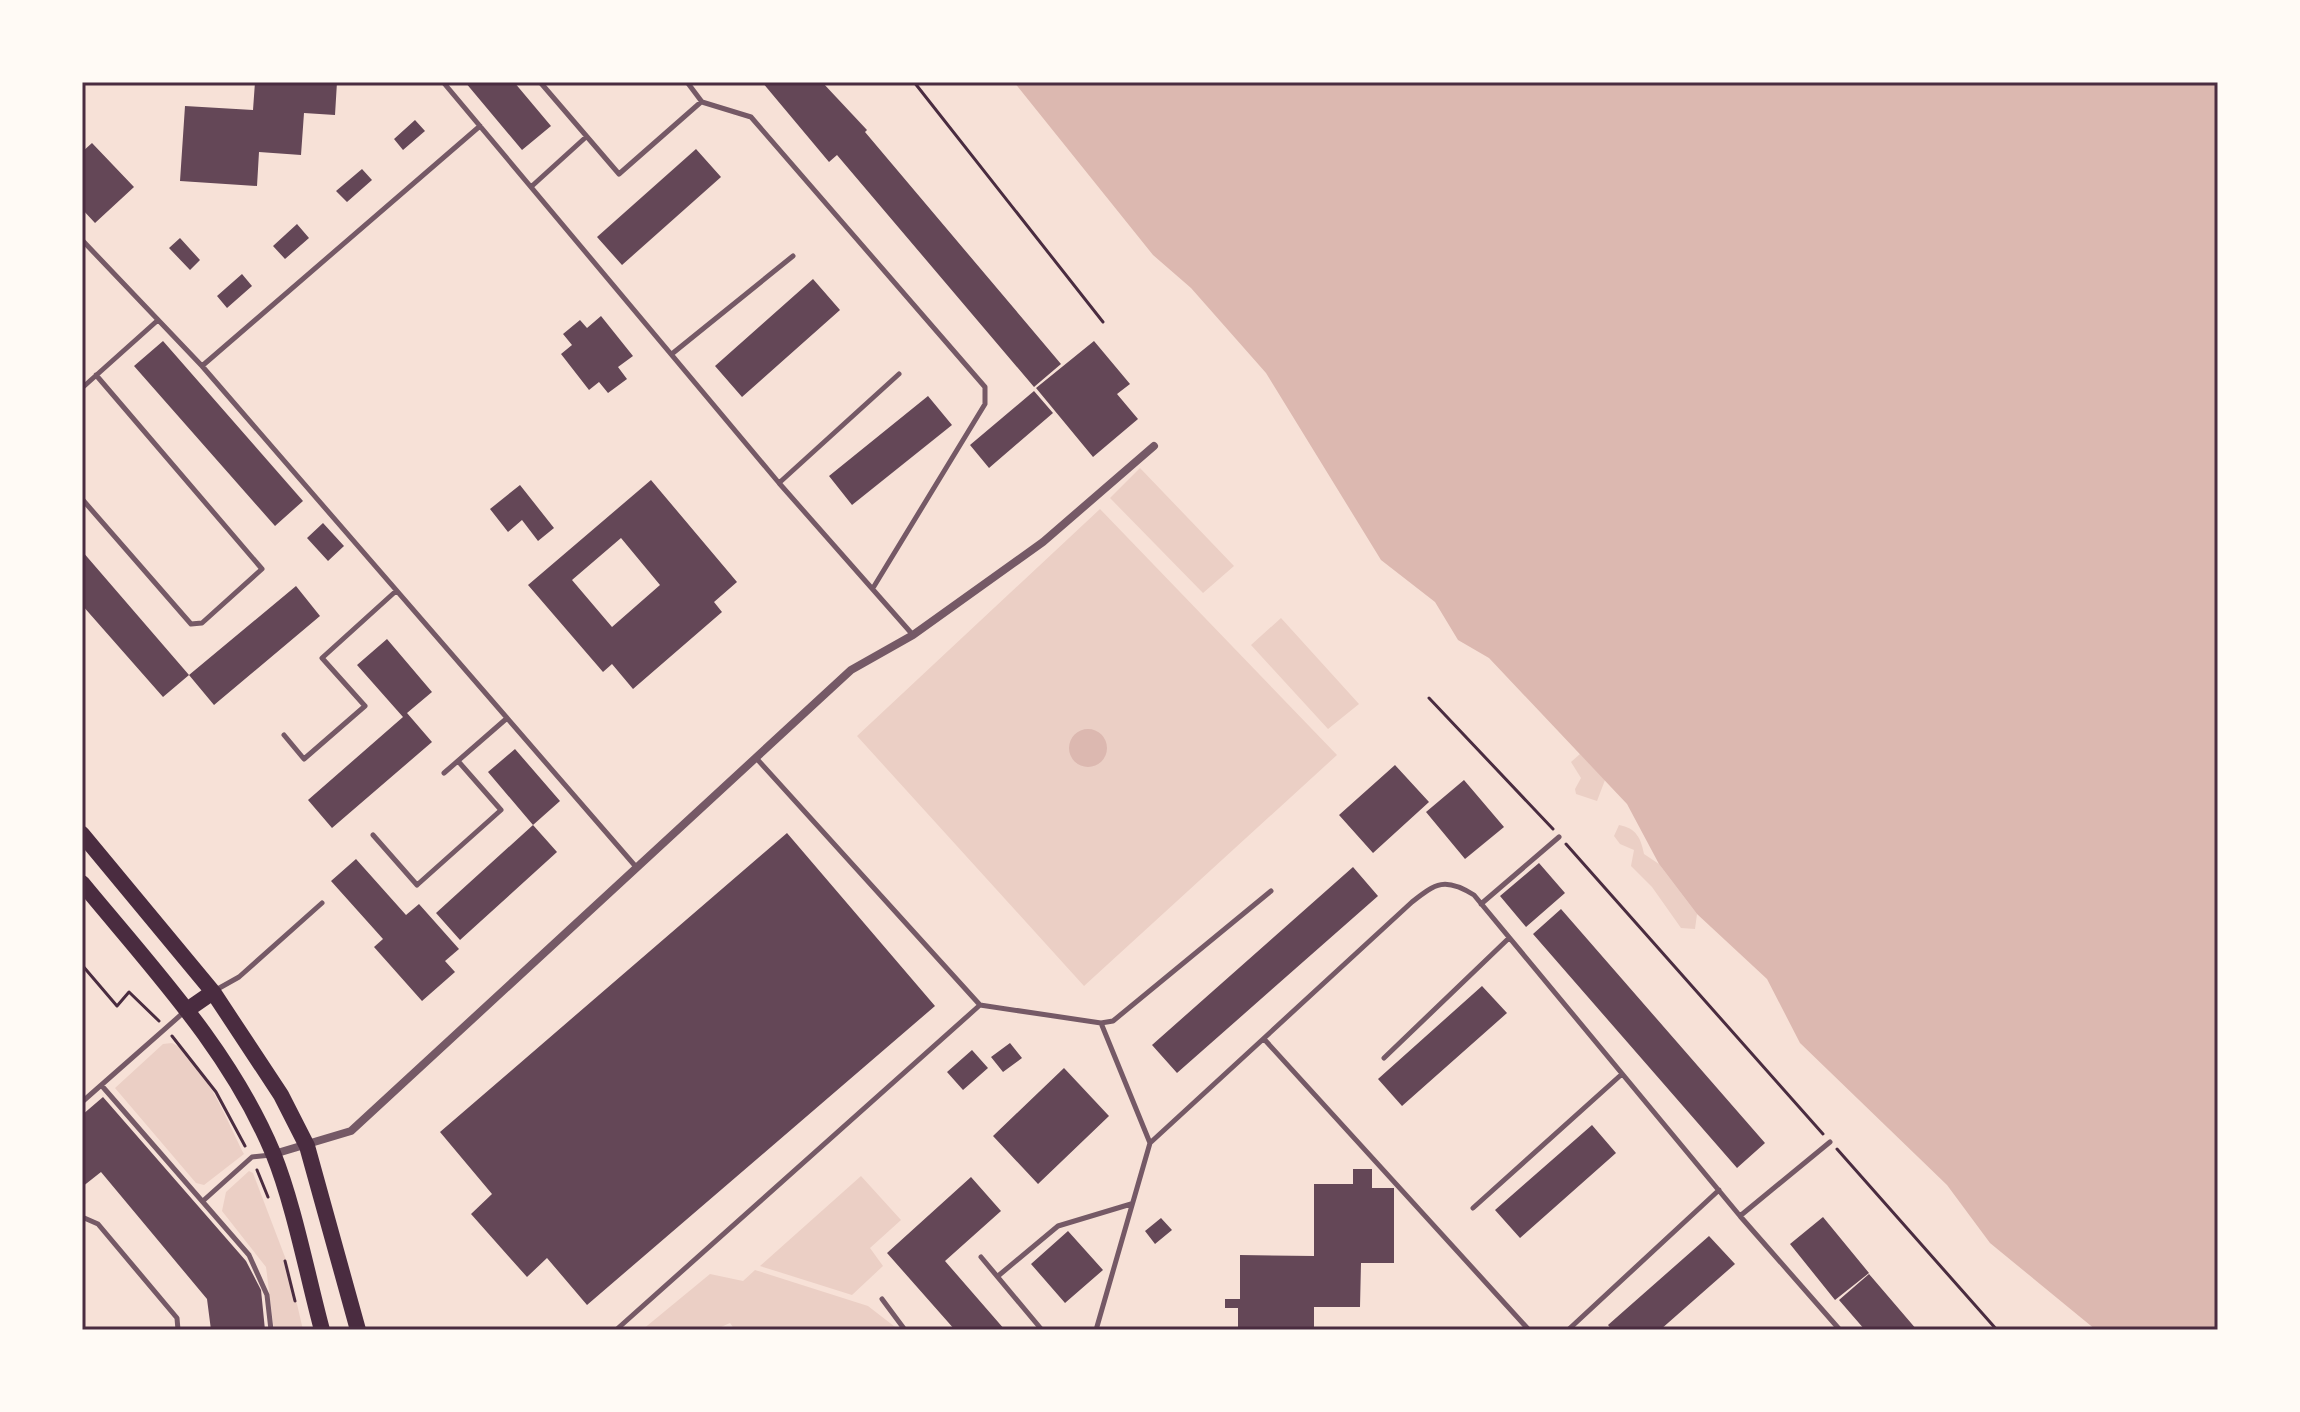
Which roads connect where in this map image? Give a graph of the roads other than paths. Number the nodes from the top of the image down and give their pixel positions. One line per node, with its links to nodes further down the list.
1 (443, 82): 5 (lane)
2 (540, 82): 6 (lane)
3 (687, 82): 4 (lane)
4 (702, 102): 6 (lane); 19 (lane)
5 (480, 126): 7 (lane); 12 (lane)
6 (586, 137): 7 (lane)
7 (532, 186): 11 (lane)
8 (82, 240): 10 (lane)
9 (793, 256): 11 (lane)
10 (158, 320): 12 (lane); 14 (lane)
11 (673, 353): 17 (lane)
12 (202, 366): 20 (lane)
13 (899, 374): 17 (lane)
14 (96, 375): 15 (lane); 18 (lane)
15 (82, 388)
16 (1154, 446): 21 (street)
17 (779, 483): 19 (lane)
18 (82, 499)
19 (873, 588): 21 (lane)
20 (396, 591): 22 (lane); 23 (lane)
21 (913, 635): 24 (street)
22 (506, 719): 25 (lane); 30 (lane)
23 (284, 735)
24 (757, 759): 30 (street); 37 (lane)
25 (458, 761): 26 (lane); 28 (lane)
26 (444, 773)
27 (82, 834): 36 (main road)
28 (373, 835)
29 (1559, 837): 34 (lane)
30 (638, 869): 47 (street)
31 (82, 883): 38 (main road)
32 (1271, 891): 39 (lane)
33 (322, 903): 36 (lane)
34 (1481, 904): 35 (lane); 40 (lane)
35 (1509, 938): 41 (lane); 42 (lane)
36 (213, 992): 38 (main road); 47 (main road)
37 (980, 1005): 39 (lane); 62 (lane)
38 (187, 1010): 43 (lane); 48 (main road)
39 (1101, 1023): 46 (lane)
40 (1264, 1039): 46 (lane); 66 (lane)
41 (1384, 1058)
42 (1622, 1074): 49 (lane); 52 (lane)
43 (102, 1086): 44 (lane); 50 (lane)
44 (82, 1102)
45 (1830, 1142): 53 (lane)
46 (1150, 1143): 51 (lane)
47 (307, 1146): 48 (street); 61 (main road)
48 (273, 1155): 50 (lane); 60 (main road)
49 (1719, 1190): 53 (lane); 67 (lane)
50 (204, 1200): 59 (lane)
51 (1131, 1204): 56 (lane); 65 (lane)
52 (1473, 1208)
53 (1740, 1216): 68 (lane)
54 (82, 1217): 58 (lane)
55 (981, 1257): 56 (lane)
56 (998, 1276): 64 (lane)
57 (882, 1299): 63 (lane)
58 (178, 1330)
59 (271, 1330)
60 (322, 1330)
61 (358, 1330)
62 (616, 1330)
63 (905, 1330)
64 (1042, 1330)
65 (1096, 1330)
66 (1529, 1330)
67 (1568, 1330)
68 (1840, 1330)

